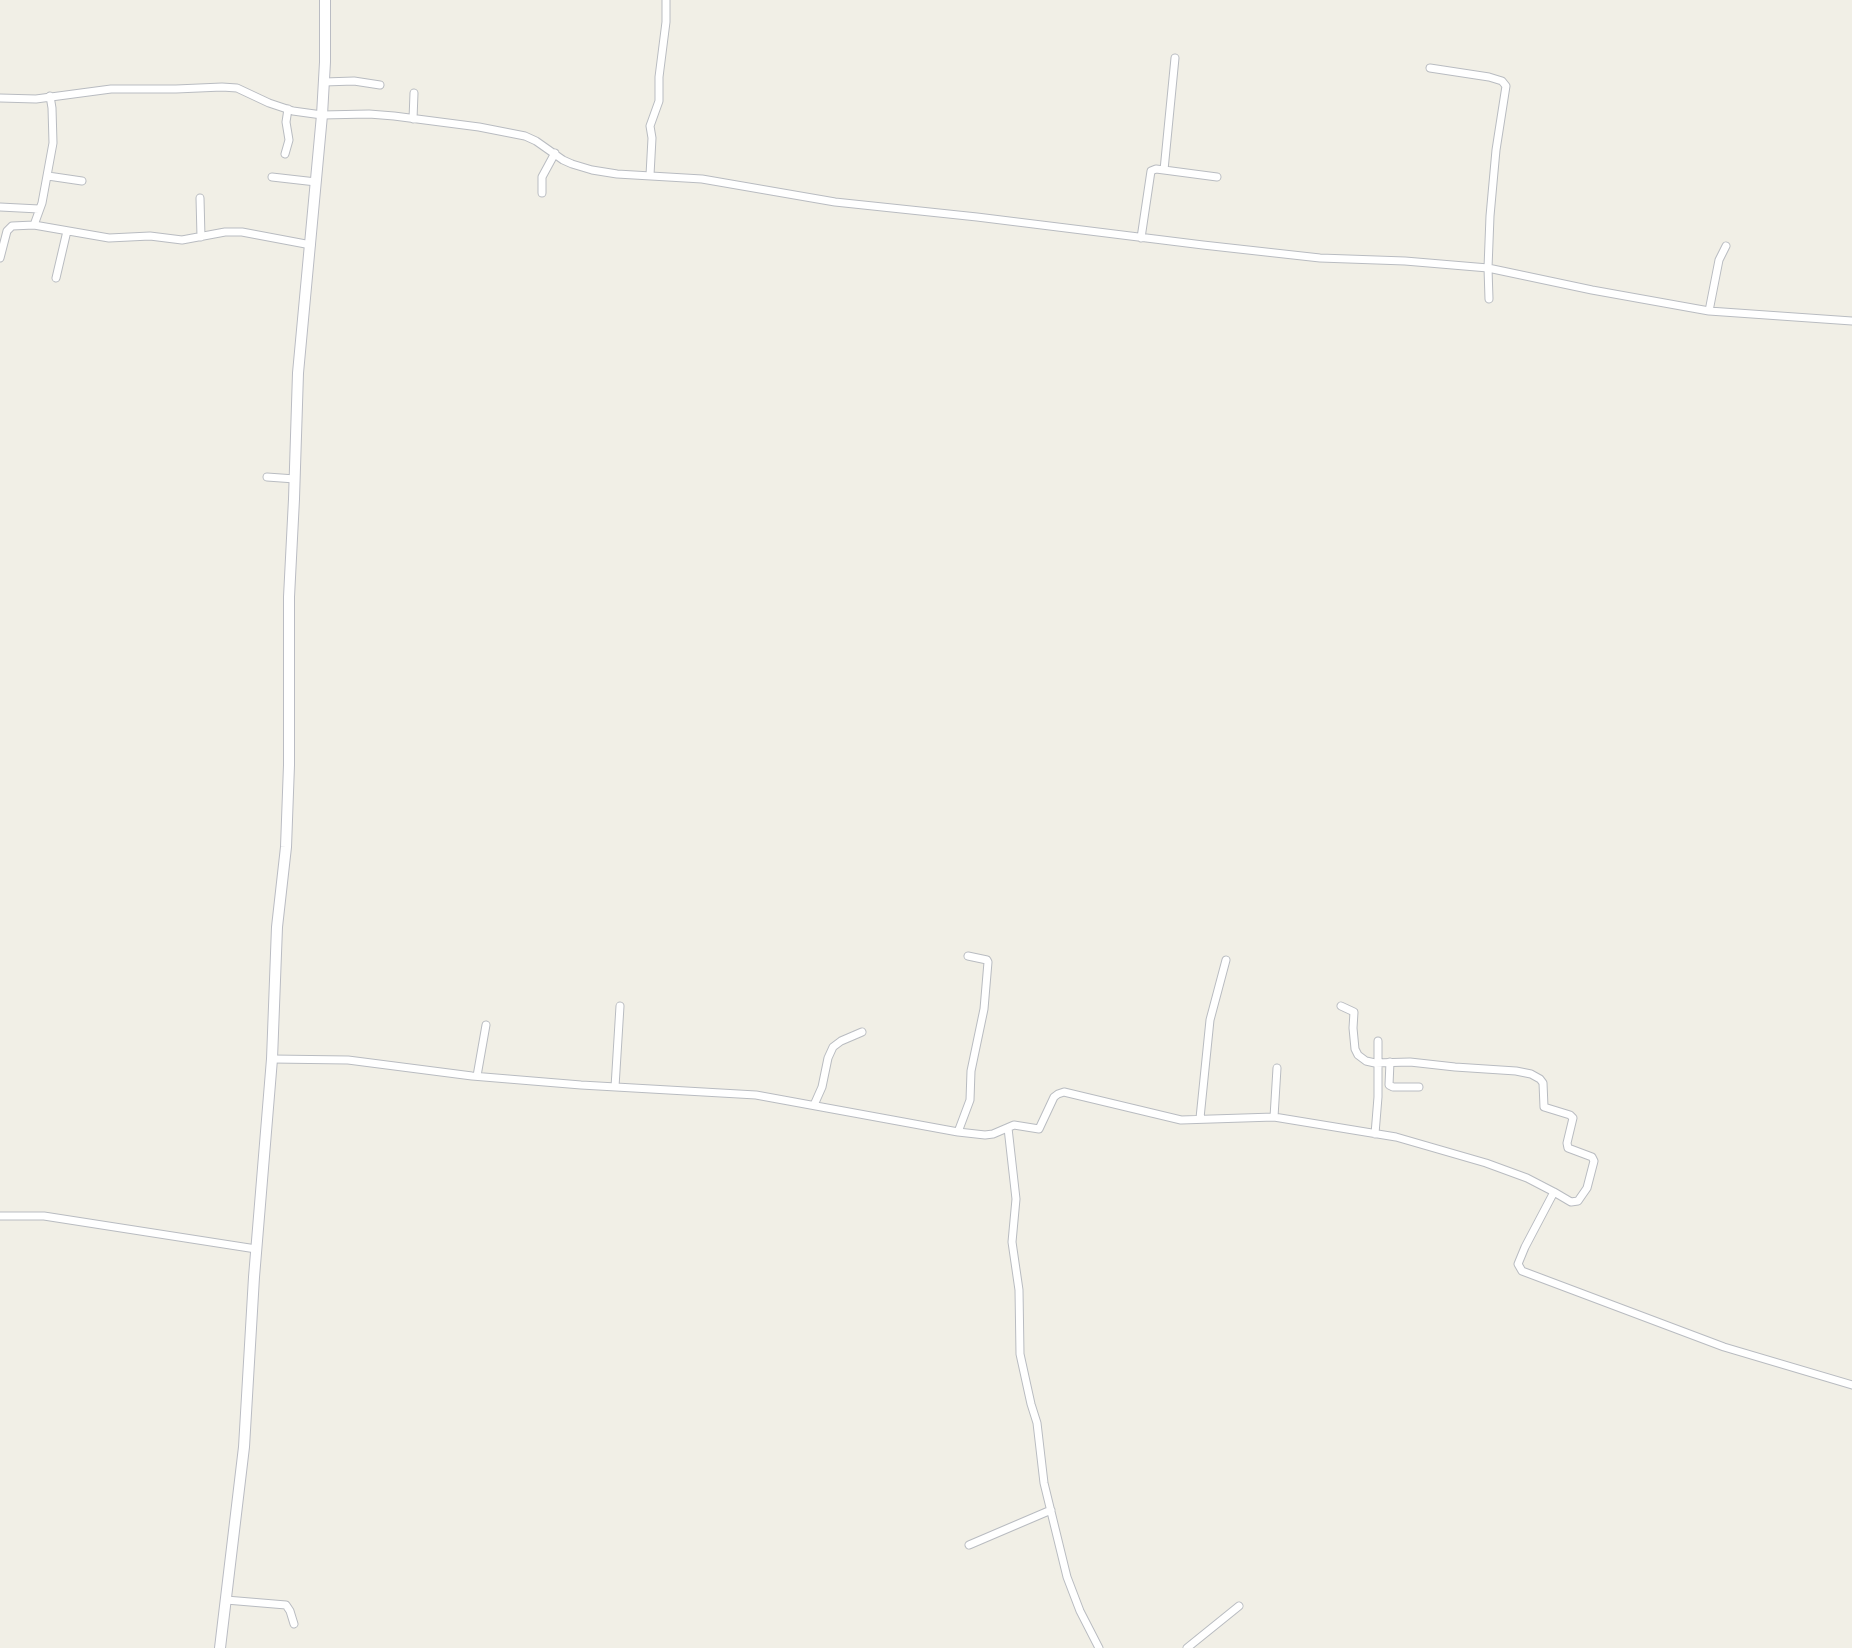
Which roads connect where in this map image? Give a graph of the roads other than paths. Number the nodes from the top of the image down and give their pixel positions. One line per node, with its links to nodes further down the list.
1 (325, 0): 5 (main road)
2 (666, 0): 16 (street)
3 (1175, 58): 15 (street)
4 (1430, 68): 33 (street)
5 (324, 82): 6 (street); 11 (main road)
6 (380, 85)
7 (414, 93): 12 (street)
8 (0, 98): 9 (street)
9 (51, 102): 10 (street); 17 (street)
10 (287, 115): 11 (street); 13 (street)
11 (322, 115): 12 (street); 21 (main road)
12 (413, 119): 14 (street)
13 (285, 154)
14 (552, 157): 16 (street); 22 (street)
15 (1164, 170): 19 (street); 29 (street)
16 (650, 175): 29 (street)
17 (48, 176): 20 (street); 25 (street)
18 (272, 177): 21 (street)
19 (1217, 177)
20 (82, 181)
21 (316, 182): 30 (main road)
22 (542, 192)
23 (200, 198): 28 (street)
24 (0, 207): 25 (street)
25 (40, 209): 26 (street)
26 (34, 225): 27 (street); 32 (street)
27 (67, 231): 28 (street); 34 (street)
28 (201, 237): 30 (street)
29 (1141, 238): 33 (street)
30 (310, 245): 39 (main road)
31 (1726, 246): 36 (street)
32 (0, 258)
33 (1488, 271): 35 (street); 36 (street)
34 (56, 278)
35 (1488, 299)
36 (1709, 311): 37 (street)
37 (1852, 321)
38 (268, 477): 39 (street)
39 (295, 479): 47 (main road)
40 (968, 956): 58 (street)
41 (1226, 960): 56 (street)
42 (620, 1006): 53 (street)
43 (1341, 1006): 48 (street)
44 (486, 1025): 51 (street)
45 (862, 1032): 54 (street)
46 (1378, 1041): 48 (street)
47 (272, 1059): 51 (street); 62 (main road)
48 (1379, 1062): 49 (street); 59 (street)
49 (1390, 1062): 52 (street); 60 (street)
50 (1277, 1068): 55 (street)
51 (477, 1076): 53 (street)
52 (1419, 1086)
53 (615, 1087): 54 (street)
54 (814, 1105): 58 (street)
55 (1274, 1117): 56 (street); 59 (street)
56 (1200, 1118): 57 (street)
57 (1008, 1128): 58 (street); 64 (street)
58 (958, 1132)
59 (1375, 1134): 60 (street)
60 (1554, 1192): 63 (street)
61 (0, 1216): 62 (street)
62 (256, 1249): 66 (main road)
63 (1852, 1385)
64 (1051, 1510): 65 (street); 70 (street)
65 (969, 1545)
66 (226, 1600): 68 (street); 69 (main road)
67 (1240, 1606): 71 (street)
68 (294, 1624)
69 (220, 1648)
70 (1099, 1648)
71 (1188, 1648)

